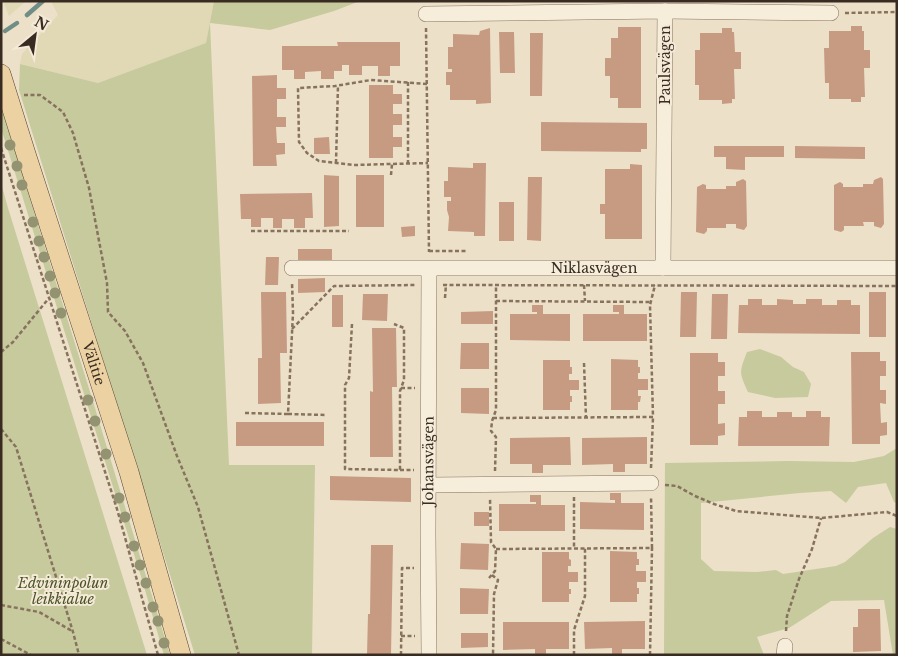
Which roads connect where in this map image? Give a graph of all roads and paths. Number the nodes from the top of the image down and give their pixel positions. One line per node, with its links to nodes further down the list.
1 (665, 11): 2 (street); 4 (street, Paulsvägen); 20 (street, Paulsvägen)
2 (831, 12): 3 (path)
3 (897, 12)
4 (426, 14): 7 (path)
5 (1, 74): 9 (main road, Välitie)
6 (408, 82): 7 (path); 8 (path); 14 (path)
7 (427, 84): 12 (path)
8 (338, 85): 11 (path); 11 (path)
9 (8, 95): 65 (main road, Välitie); 66 (path)
10 (1, 148): 27 (path)
11 (336, 163): 13 (path)
12 (428, 163): 14 (path); 19 (path)
13 (392, 164): 14 (path); 15 (path)
14 (408, 164)
15 (392, 175)
16 (251, 231): 17 (path)
17 (348, 232)
18 (292, 268): 19 (street, Niklasvägen); 33 (path)
19 (429, 268): 20 (street, Niklasvägen); 22 (street, Johansvägen)
20 (663, 268): 21 (street, Niklasvägen)
21 (897, 268)
22 (429, 285): 23 (path); 33 (path); 47 (street, Johansvägen)
23 (496, 285): 24 (path); 28 (path)
24 (584, 285): 25 (path); 29 (path)
25 (654, 285): 26 (path); 30 (path)
26 (897, 286)
27 (49, 298): 36 (path); 64 (path)
28 (496, 301): 29 (path); 35 (path)
29 (584, 302): 30 (path)
30 (650, 302): 41 (path)
31 (352, 324): 32 (path)
32 (394, 324)
33 (292, 329): 39 (path)
34 (491, 334): 35 (path)
35 (496, 334): 42 (path)
36 (1, 352)
37 (584, 363): 43 (path)
38 (245, 413): 39 (path)
39 (288, 414): 40 (path)
40 (327, 415)
41 (653, 417): 43 (path); 45 (path)
42 (493, 418): 43 (path); 46 (path)
43 (586, 418)
44 (1, 429): 59 (path)
45 (651, 483): 46 (street); 50 (path); 53 (path)
46 (490, 484): 47 (street); 54 (path)
47 (428, 485): 55 (street, Johansvägen)
48 (574, 492): 51 (path)
49 (897, 516): 50 (path)
50 (821, 518): 61 (path)
51 (574, 548): 52 (path); 54 (path)
52 (585, 548): 53 (path); 70 (path)
53 (652, 548): 71 (path)
54 (496, 549): 56 (path)
55 (428, 568): 67 (path); 68 (street, Johansvägen)
56 (492, 575): 57 (path); 69 (path)
57 (488, 578)
58 (1, 605): 59 (path)
59 (73, 632): 63 (path)
60 (1, 639): 62 (path)
61 (784, 650)
62 (31, 655)
63 (79, 655)
64 (158, 655)
65 (181, 655)
66 (239, 655)
67 (401, 655)
68 (429, 655)
69 (493, 655)
70 (574, 655)
71 (650, 655)

